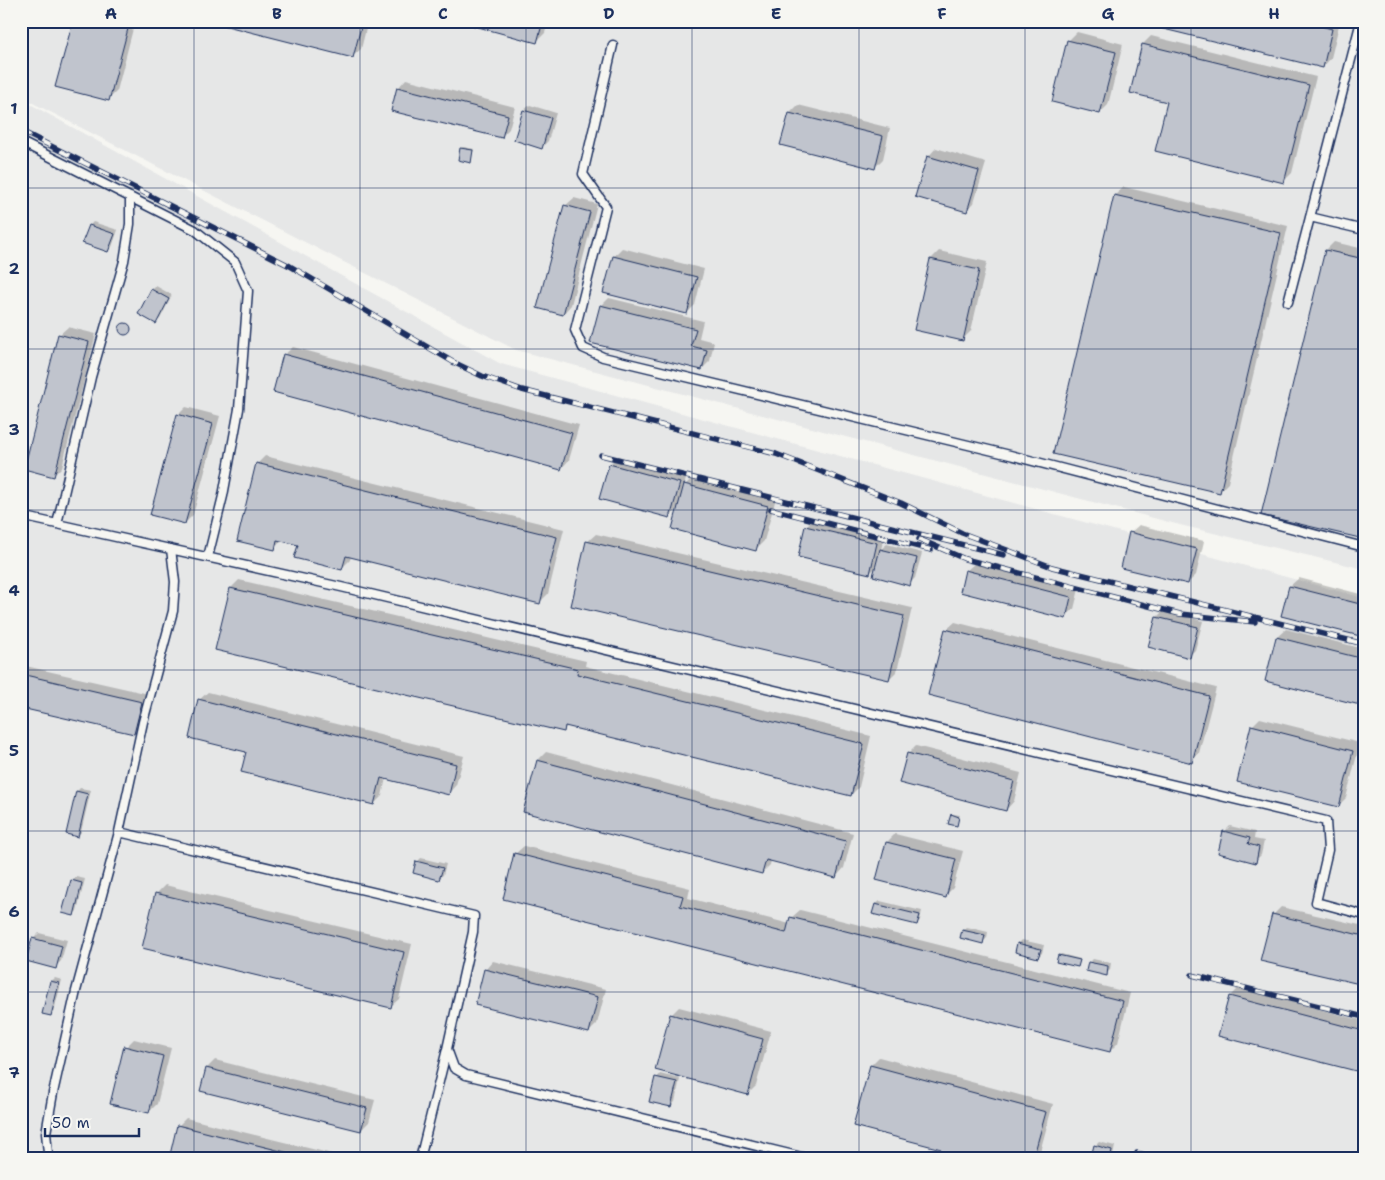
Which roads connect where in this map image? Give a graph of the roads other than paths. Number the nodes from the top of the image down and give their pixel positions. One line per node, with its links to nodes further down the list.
1 (1361, 21): 5 (lane)
2 (613, 45): 10 (lane)
3 (21, 142): 4 (lane)
4 (130, 196): 9 (lane); 12 (lane)
5 (1310, 217): 6 (lane); 7 (lane)
6 (1364, 230)
7 (1288, 302)
8 (21, 516): 9 (lane)
9 (57, 524): 11 (lane)
10 (1364, 546)
11 (171, 549): 12 (lane); 13 (lane)
12 (208, 557): 14 (lane)
13 (119, 832): 15 (lane); 16 (lane)
14 (1364, 915)
15 (448, 1049): 17 (lane); 18 (lane)
16 (51, 1159)
17 (420, 1159)
18 (810, 1159)

